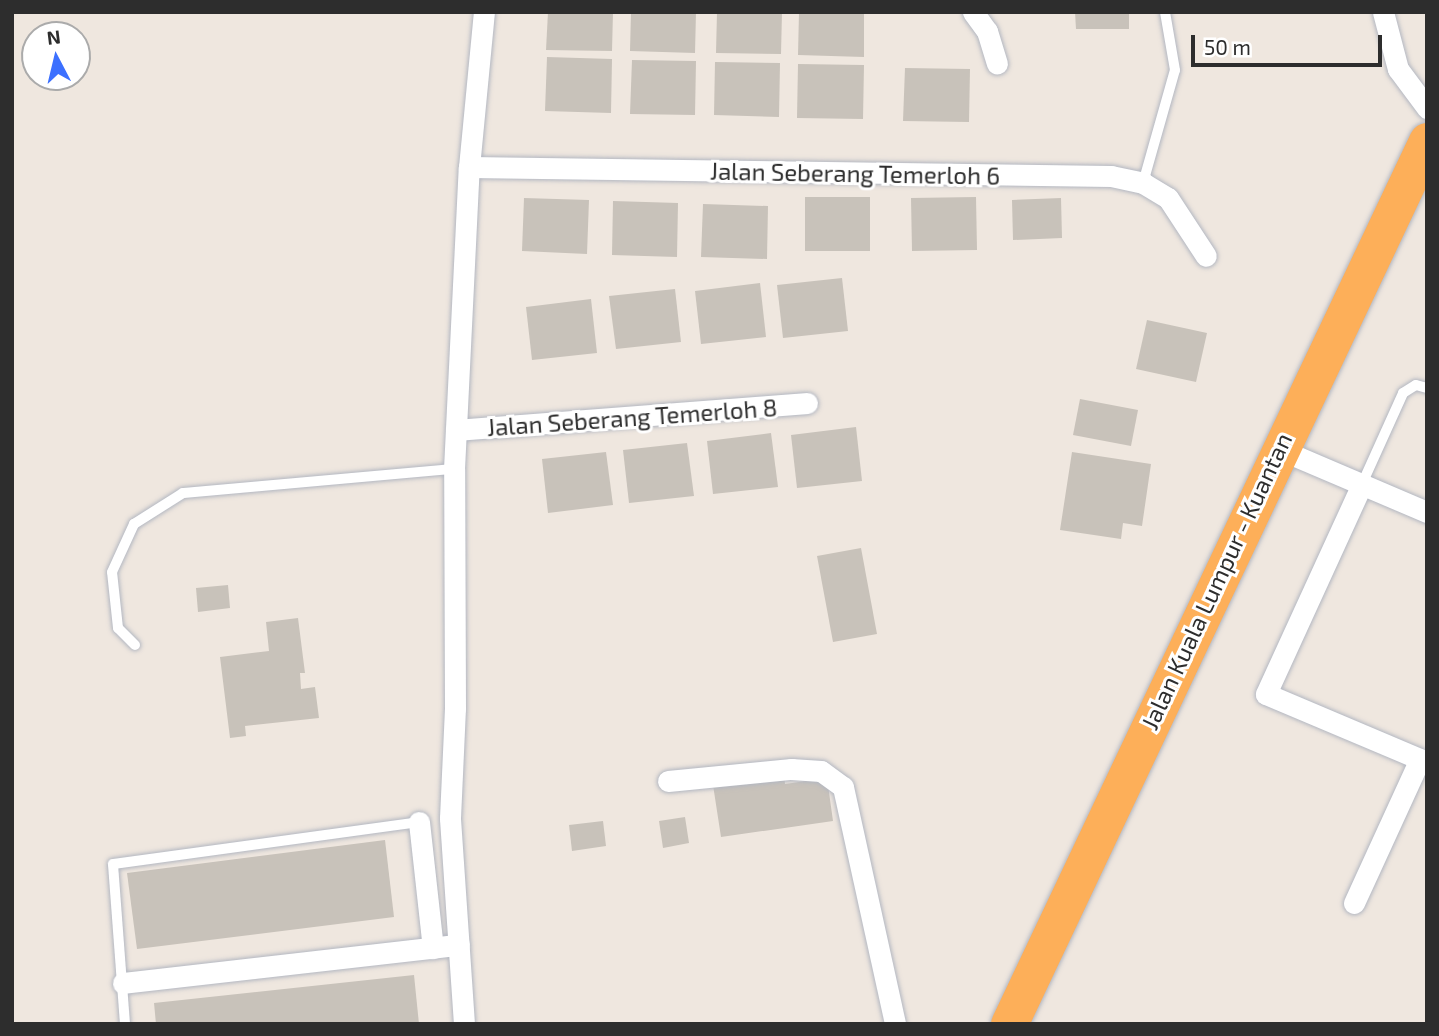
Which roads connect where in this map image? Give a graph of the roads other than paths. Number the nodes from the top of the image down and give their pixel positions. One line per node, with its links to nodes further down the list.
1 (484, 12): 8 (street)
2 (973, 12): 5 (street)
3 (1165, 12): 9 (lane)
4 (1383, 12): 6 (street)
5 (997, 64)
6 (1427, 108)
7 (1427, 141): 14 (highway, Jalan Kuala Lumpur - Kuantan)
8 (468, 167): 9 (street, Jalan Seberang Temerloh 6); 13 (street)
9 (1143, 183): 10 (street, Jalan Seberang Temerloh 6)
10 (1206, 256)
11 (1427, 388): 16 (lane)
12 (807, 403): 13 (street, Jalan Seberang Temerloh 8)
13 (456, 430): 15 (street)
14 (1279, 449): 16 (street); 29 (highway, Jalan Kuala Lumpur - Kuantan)
15 (454, 469): 18 (lane); 23 (street)
16 (1362, 484): 17 (street); 19 (street)
17 (1427, 512)
18 (135, 645)
19 (1423, 761): 22 (street)
20 (668, 781): 28 (street)
21 (419, 822): 24 (street); 25 (lane)
22 (1354, 903)
23 (459, 944): 24 (street); 27 (street)
24 (433, 948): 25 (street)
25 (123, 983): 26 (lane)
26 (125, 1024)
27 (464, 1024)
28 (895, 1024)
29 (1009, 1024)

